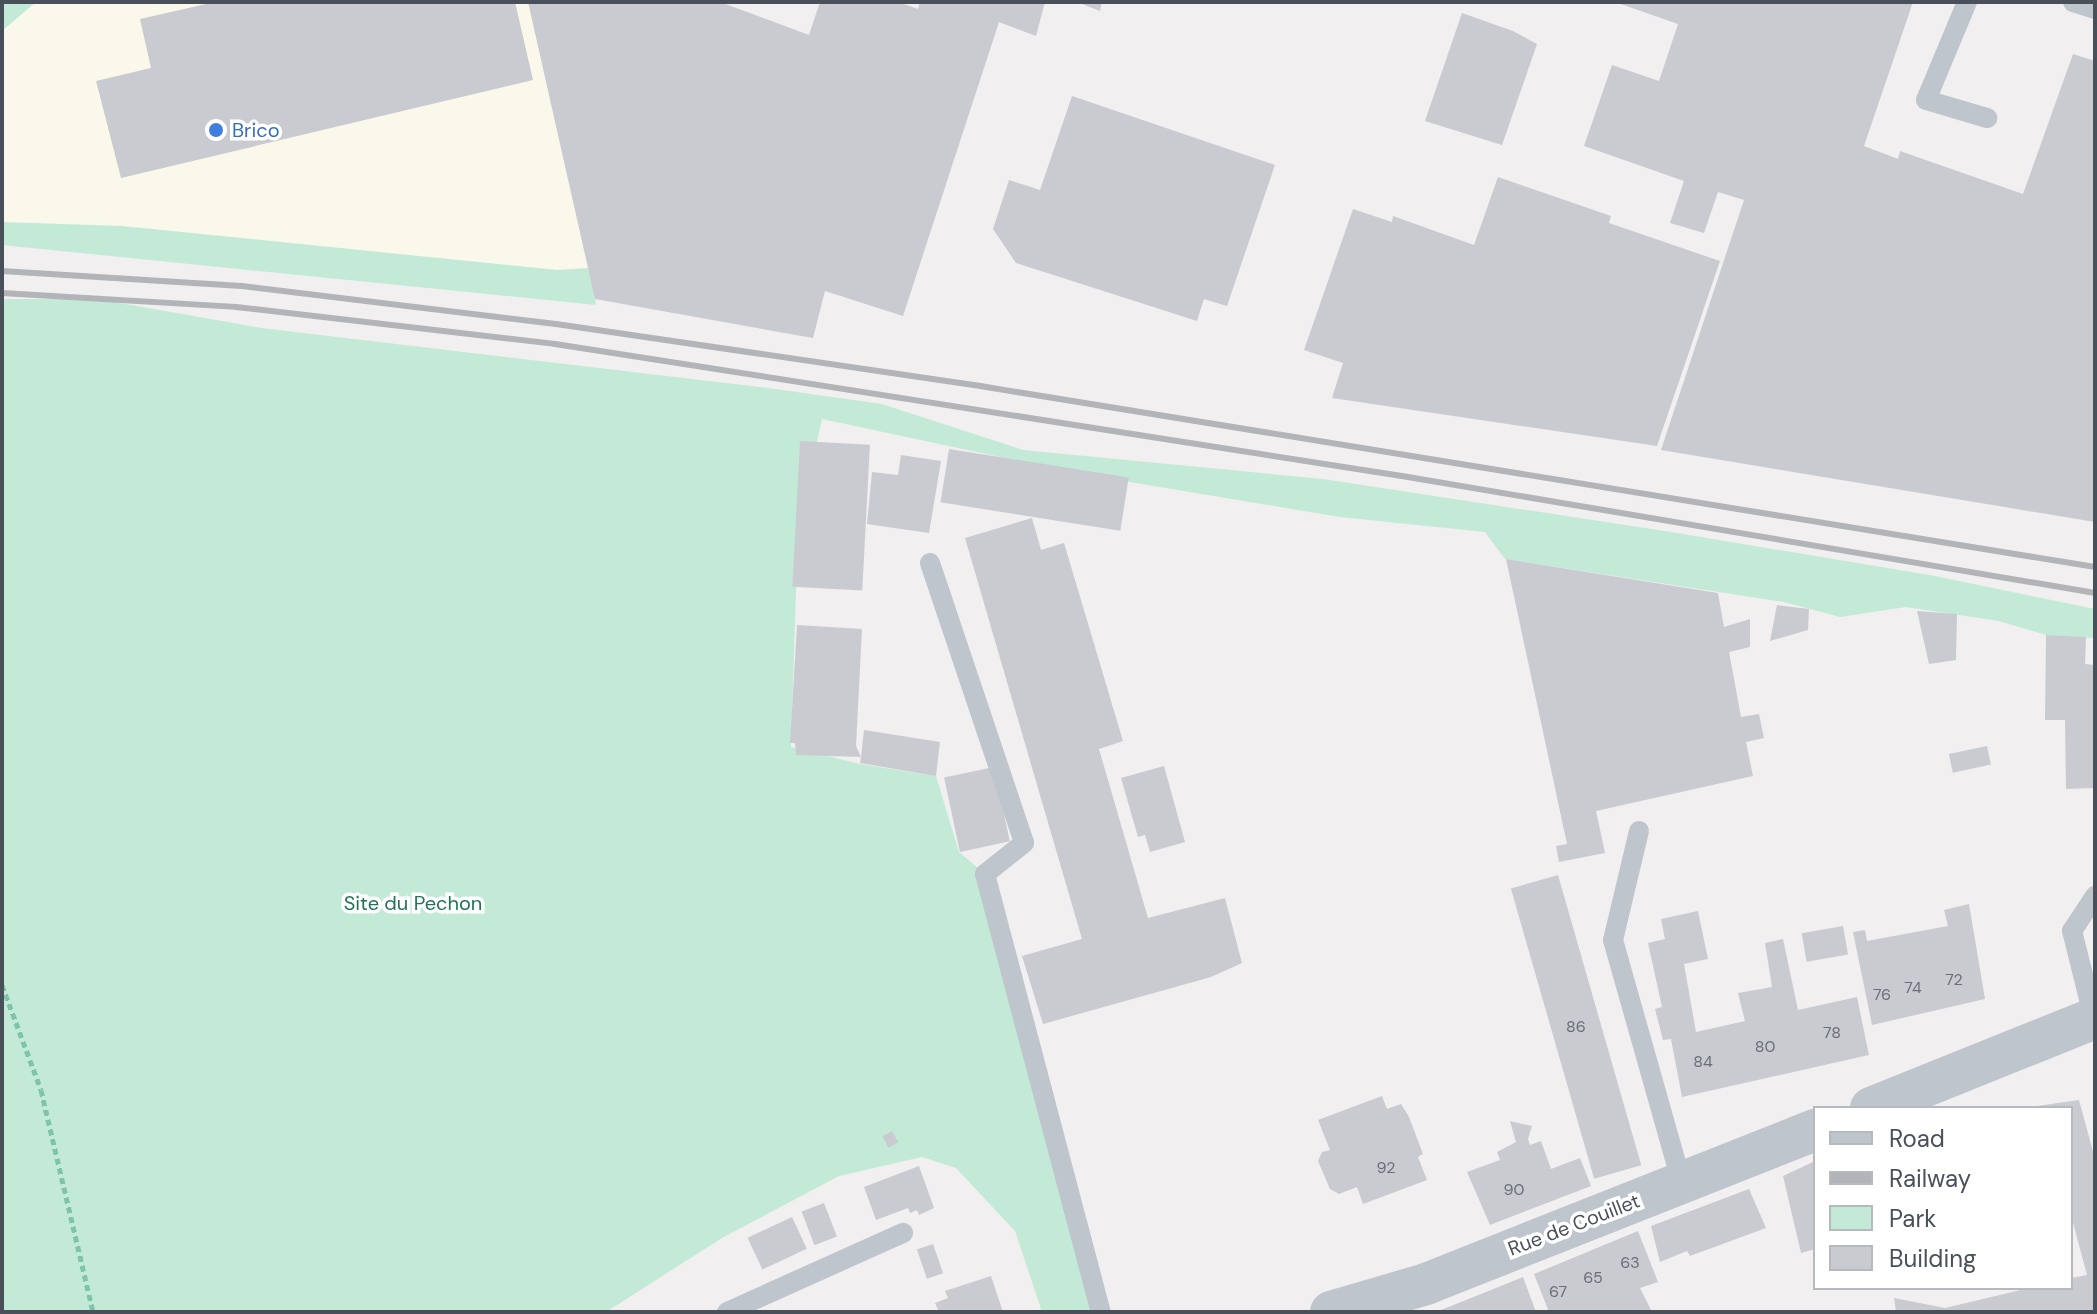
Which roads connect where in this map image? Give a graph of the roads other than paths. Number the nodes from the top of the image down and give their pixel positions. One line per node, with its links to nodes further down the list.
1 (1967, 2): 4 (lane)
2 (2073, 2): 3 (lane)
3 (2095, 9)
4 (1987, 118)
5 (930, 563): 14 (lane)
6 (1639, 831): 11 (lane)
7 (2095, 896): 8 (lane)
8 (2094, 1019): 9 (street)
9 (1876, 1106)
10 (1813, 1131): 11 (street, Rue de Couillet)
11 (1682, 1184): 15 (street, Rue de Couillet)
12 (903, 1233): 13 (lane)
13 (727, 1312)
14 (1101, 1312)
15 (1331, 1312)

